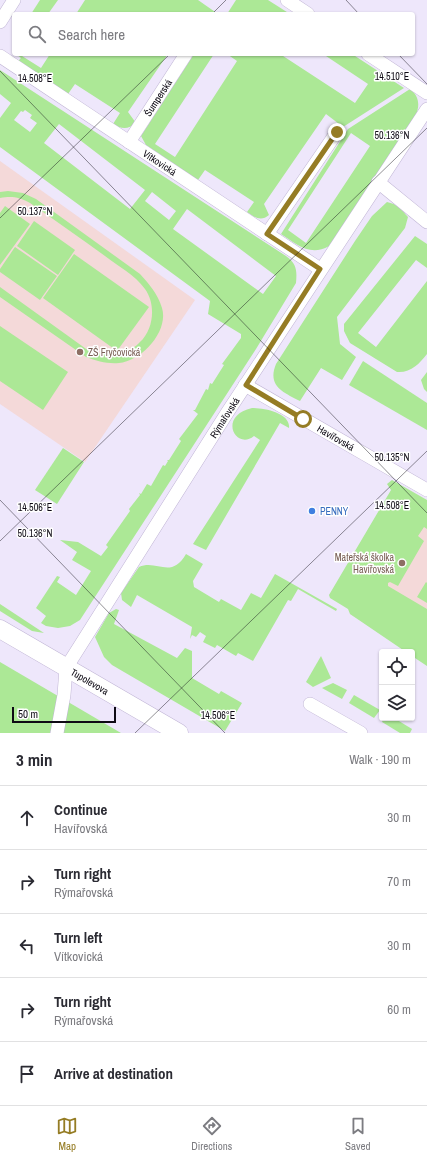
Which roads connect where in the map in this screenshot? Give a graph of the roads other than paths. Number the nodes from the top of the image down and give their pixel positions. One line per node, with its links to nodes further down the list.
1 (14, 0): 4 (street)
2 (287, 0): 3 (street)
3 (305, 12)
4 (0, 22)
5 (0, 56): 11 (street, Vítkovická)
6 (185, 56): 11 (street, Šumperská)
7 (371, 56): 8 (street)
8 (427, 93)
9 (427, 110): 12 (street, Rýmařovská)
10 (337, 132): 14 (street)
11 (129, 142): 14 (street, Vítkovická)
12 (378, 182): 13 (street); 15 (street, Rýmařovská)
13 (427, 222)
14 (267, 234): 15 (street, Vítkovická)
15 (320, 269): 16 (street, Rýmařovská)
16 (246, 385): 17 (street, Havířovská); 19 (street, Rýmařovská)
17 (427, 490)
18 (0, 630): 19 (main road, Tupolevova)
19 (66, 668): 21 (street); 22 (main road, Tupolevova)
20 (310, 704): 23 (street)
21 (57, 733)
22 (179, 733)
23 (361, 733)

